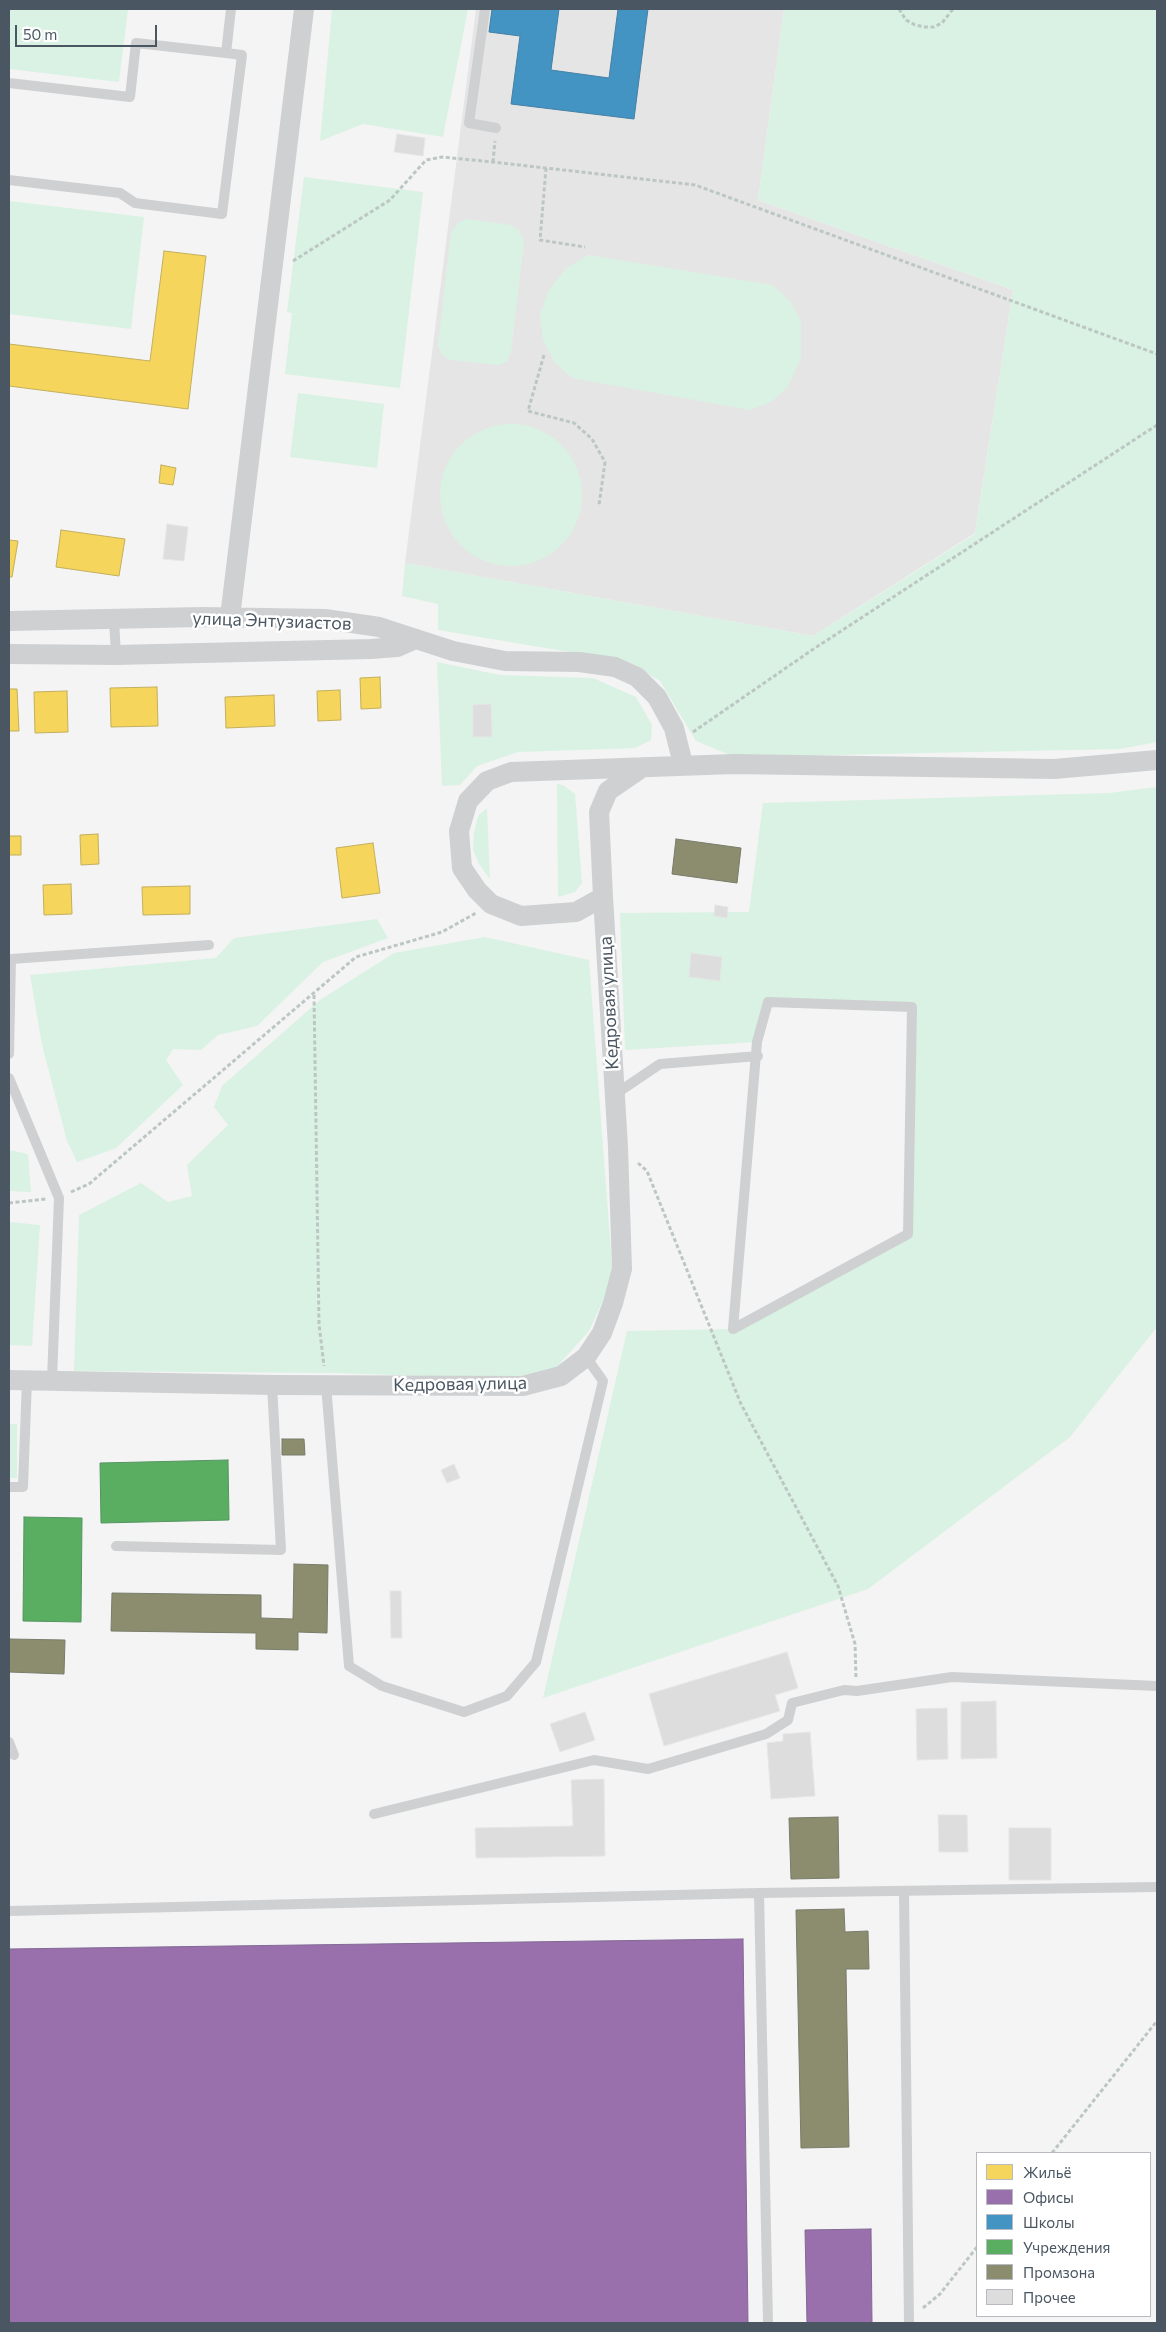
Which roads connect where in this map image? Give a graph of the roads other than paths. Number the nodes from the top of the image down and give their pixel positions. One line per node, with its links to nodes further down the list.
1 (231, 9): 4 (lane)
2 (304, 9): 8 (street)
3 (485, 9): 6 (lane)
4 (226, 53): 5 (lane); 7 (lane)
5 (9, 83)
6 (496, 128)
7 (9, 180)
8 (230, 617): 9 (street, улица Энтузиастов); 11 (street, улица Энтузиастов)
9 (114, 620): 10 (street, улица Энтузиастов); 13 (lane)
10 (9, 621)
11 (415, 639): 13 (street); 15 (street, улица Энтузиастов)
12 (9, 654): 13 (street)
13 (116, 655)
14 (1157, 760): 15 (street)
15 (683, 764): 16 (street)
16 (643, 767): 17 (street, Кедровая улица); 17 (street)
17 (602, 897): 23 (street, Кедровая улица)
18 (209, 945): 19 (lane)
19 (10, 959): 20 (lane)
20 (9, 1054)
21 (758, 1056): 21 (lane); 23 (lane)
22 (9, 1078): 25 (lane)
23 (614, 1095): 24 (street, Кедровая улица)
24 (586, 1357): 28 (street, Кедровая улица); 28 (lane)
25 (52, 1379): 26 (street, Кедровая улица); 27 (street, Кедровая улица)
26 (18, 1380): 29 (lane)
27 (272, 1385): 28 (street, Кедровая улица); 30 (lane)
28 (326, 1385)
29 (9, 1487)
30 (116, 1546)
31 (1157, 1686): 34 (lane)
32 (9, 1742): 33 (lane)
33 (14, 1755)
34 (374, 1814)
35 (1157, 1887): 36 (lane)
36 (904, 1892): 37 (lane); 39 (lane)
37 (759, 1893): 38 (lane); 40 (lane)
38 (9, 1911)
39 (909, 2322)
40 (768, 2323)

